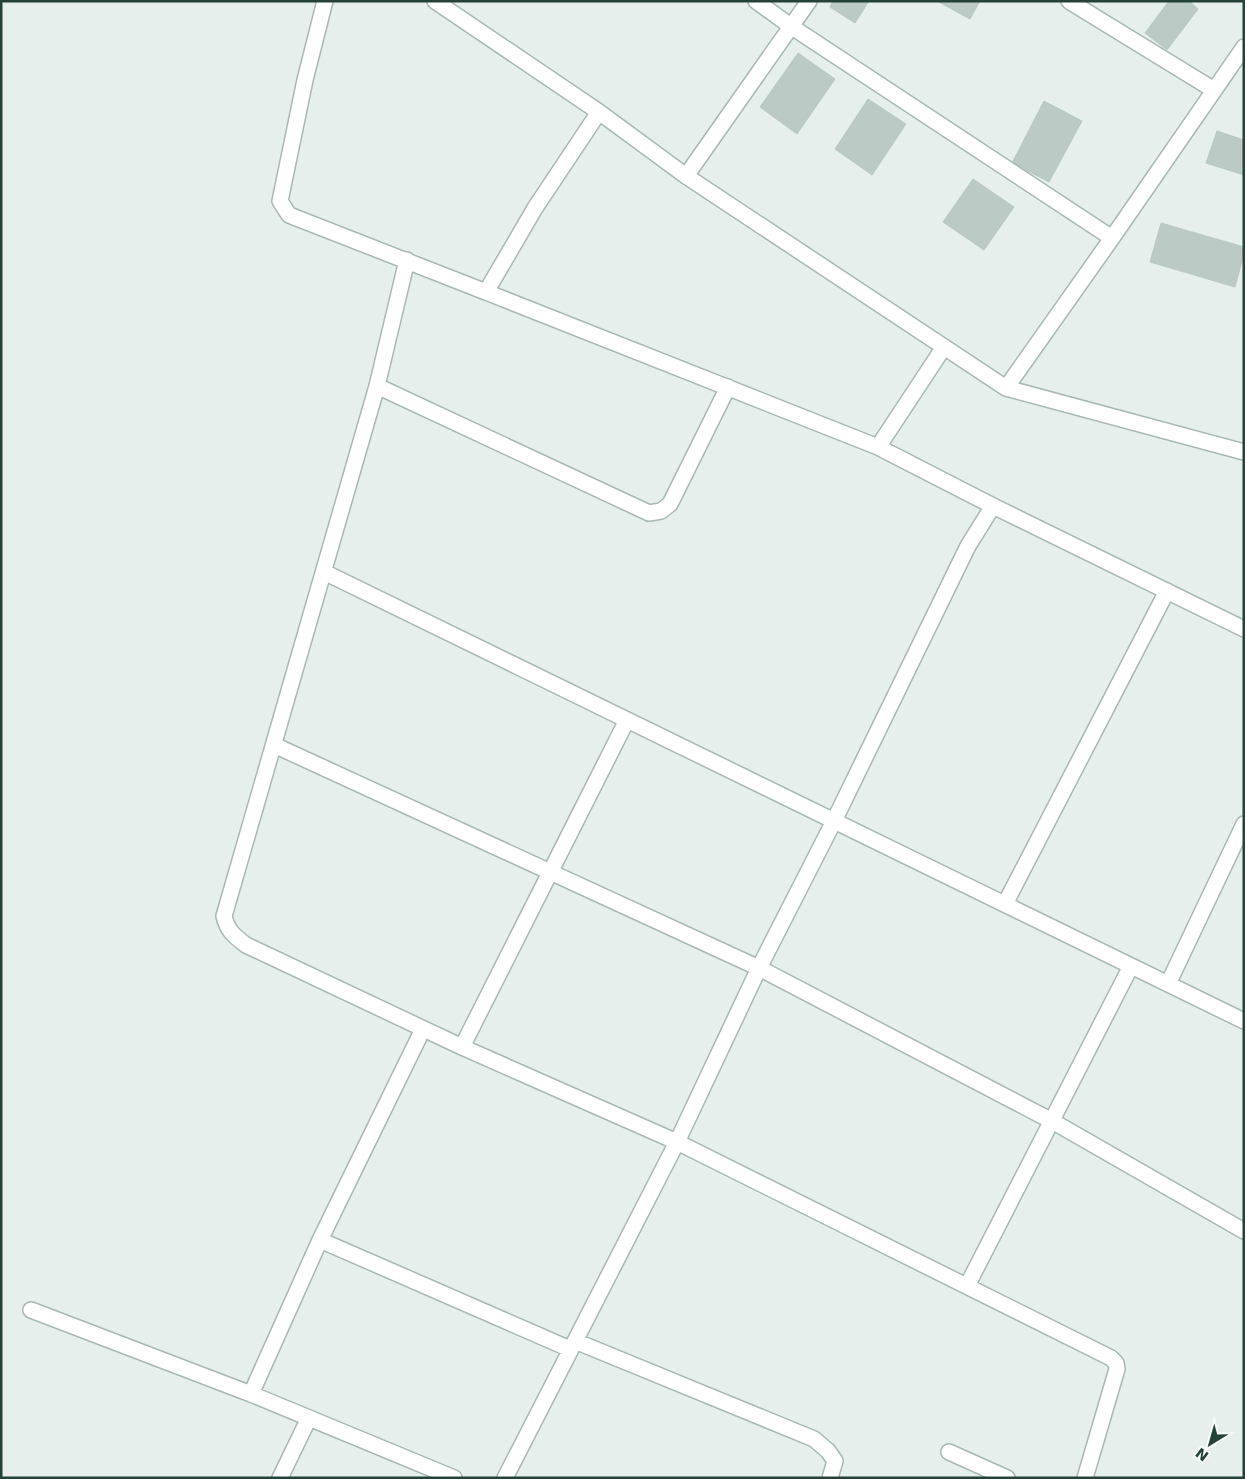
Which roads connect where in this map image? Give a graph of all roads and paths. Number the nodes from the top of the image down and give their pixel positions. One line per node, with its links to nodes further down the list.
1 (325, 1): 12 (street)
2 (435, 1): 9 (street)
3 (756, 1): 6 (street)
4 (809, 1): 6 (street)
5 (1069, 1): 8 (street)
6 (792, 27): 10 (street); 11 (street)
7 (1244, 47): 8 (street)
8 (1214, 90): 11 (street)
9 (599, 112): 10 (street); 13 (street)
10 (686, 176): 14 (street)
11 (1112, 238): 17 (street)
12 (407, 260): 13 (street); 15 (street)
13 (486, 292): 16 (street)
14 (944, 347): 17 (street); 18 (street)
15 (377, 386): 16 (street); 21 (street)
16 (728, 387): 18 (street)
17 (1006, 388): 19 (street)
18 (878, 446): 20 (street)
19 (1244, 452)
20 (993, 506): 22 (street); 26 (street)
21 (324, 572): 24 (street); 25 (street)
22 (1167, 591): 23 (street); 29 (street)
23 (1244, 629)
24 (627, 720): 26 (street); 28 (street)
25 (274, 745): 28 (street); 34 (street)
26 (834, 821): 29 (street); 31 (street)
27 (1244, 824): 32 (street)
28 (550, 873): 31 (street); 35 (street)
29 (1005, 904): 30 (street)
30 (1131, 966): 32 (street); 36 (street)
31 (758, 968): 36 (street); 37 (street)
32 (1168, 984): 33 (street)
33 (1244, 1021)
34 (423, 1029): 35 (street); 39 (street)
35 (462, 1048): 37 (street)
36 (1052, 1121): 38 (street); 40 (street)
37 (677, 1142): 40 (street); 42 (street)
38 (1244, 1231)
39 (320, 1240): 42 (street); 43 (street)
40 (967, 1286): 51 (street)
41 (31, 1310): 43 (street)
42 (573, 1345): 48 (street); 49 (street)
43 (251, 1394): 44 (street)
44 (309, 1418): 46 (street); 47 (street)
45 (949, 1452): 50 (street)
46 (280, 1478)
47 (454, 1478)
48 (504, 1478)
49 (830, 1478)
50 (1007, 1478)
51 (1086, 1478)

